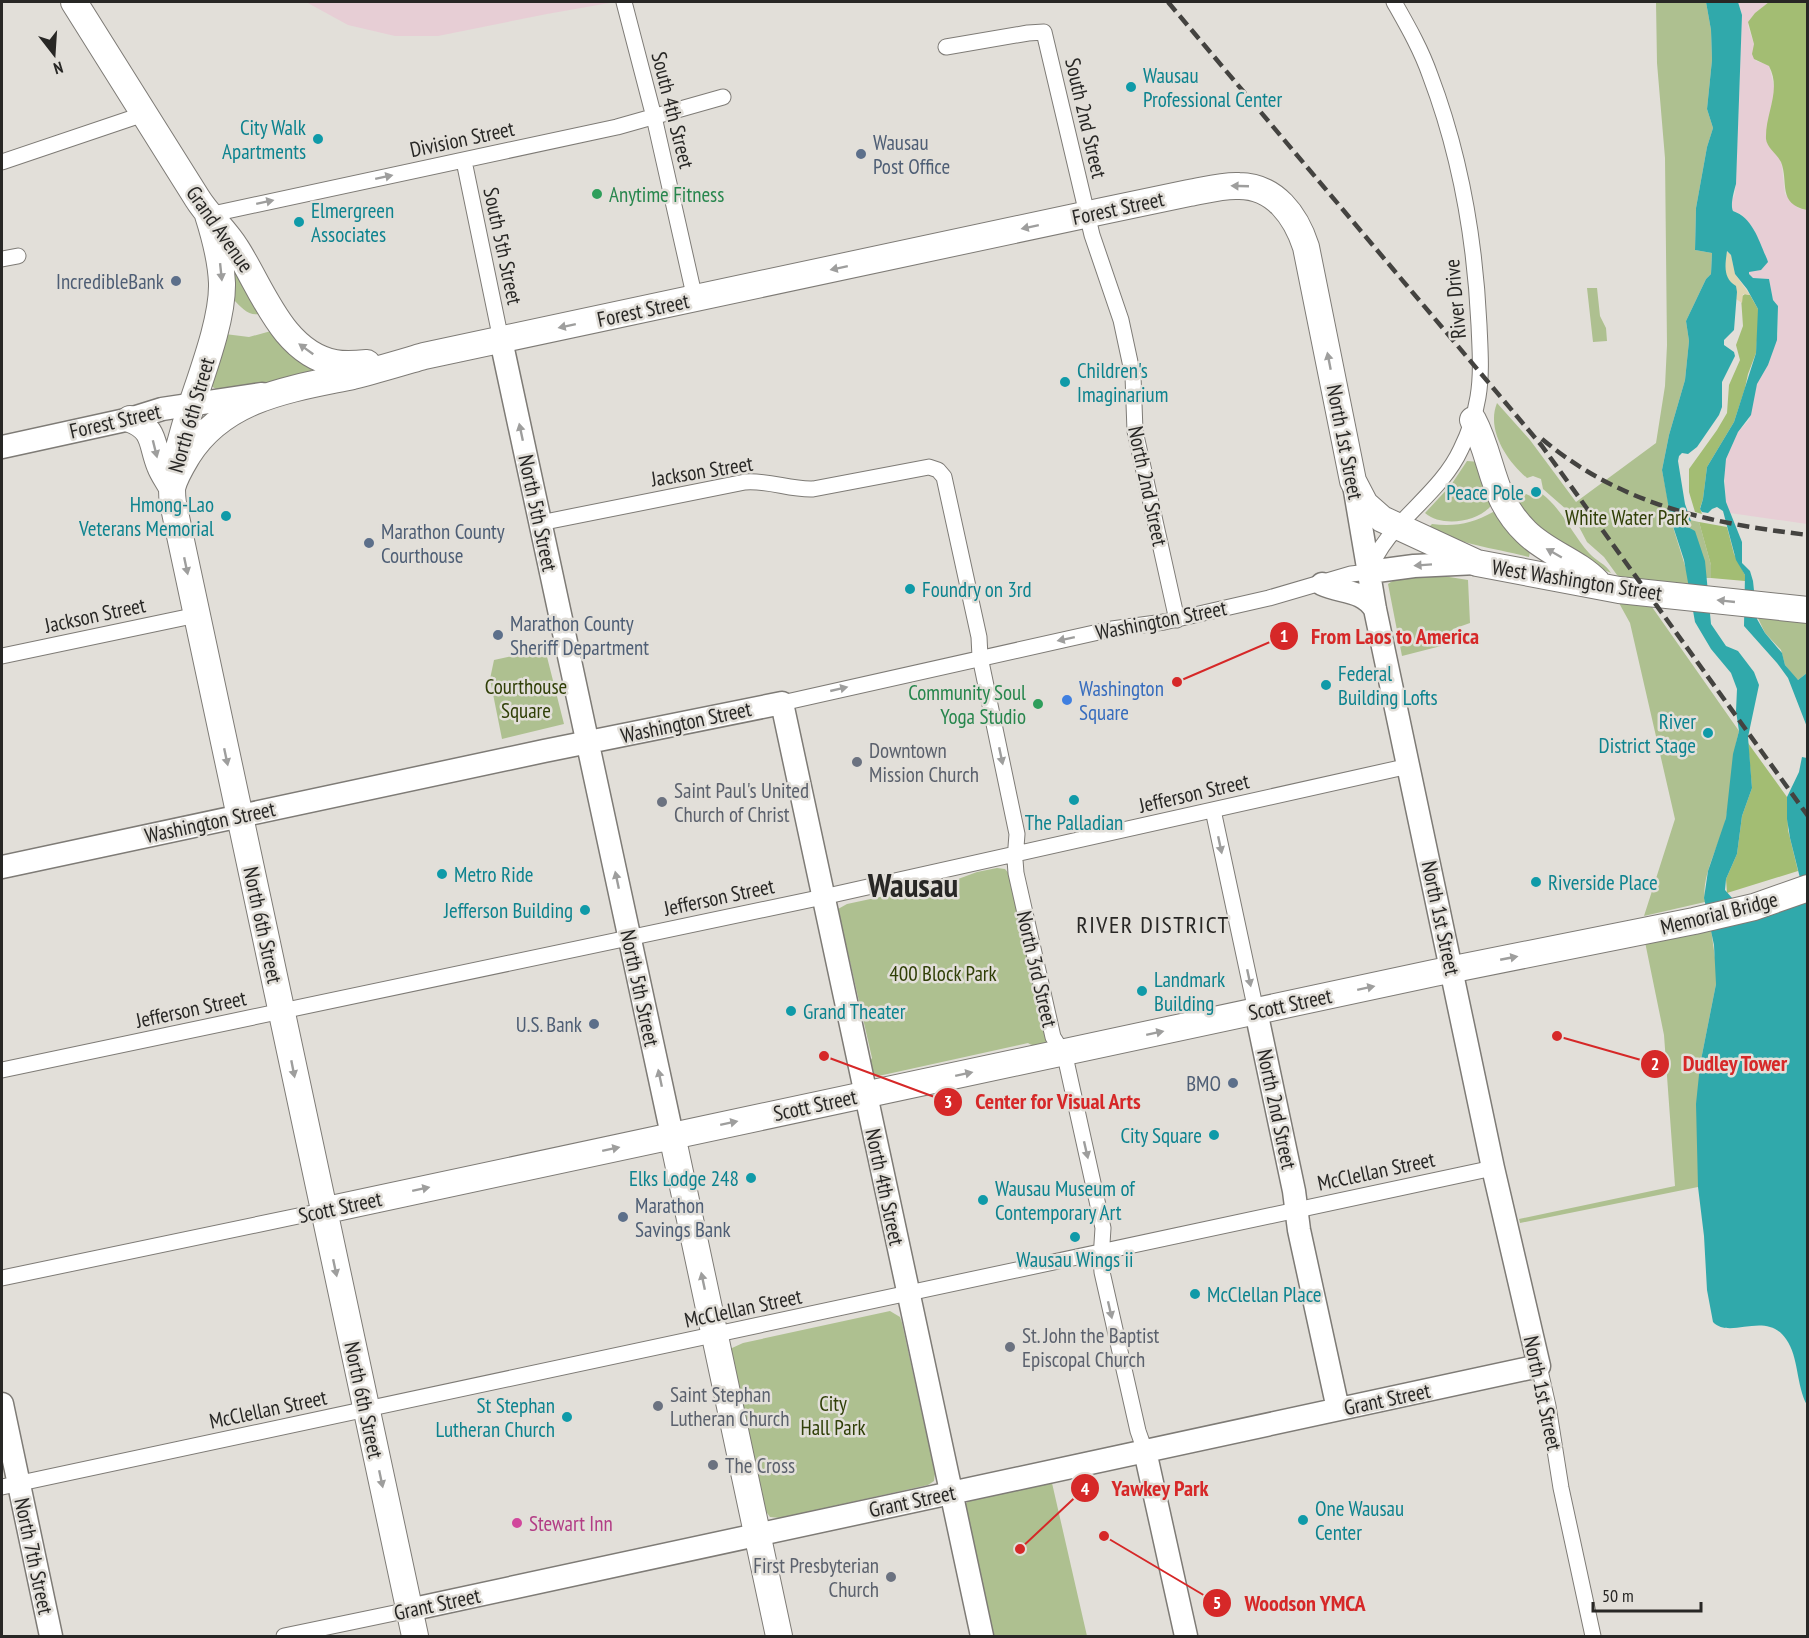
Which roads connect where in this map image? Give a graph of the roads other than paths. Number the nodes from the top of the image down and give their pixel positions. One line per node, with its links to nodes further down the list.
1 (74, 2): 6 (main road, Grand Avenue)
2 (624, 2): 7 (street, South 4th Street)
3 (1394, 2): 21 (street, River Drive)
4 (946, 47): 11 (street, South 2nd Street)
5 (723, 97): 7 (street, Division Street)
6 (144, 114): 9 (street); 12 (main road, Grand Avenue)
7 (654, 117): 8 (street, Division Street); 15 (street, South 4th Street)
8 (464, 161): 12 (street, Division Street, one-way to 8); 16 (street, South 5th Street)
9 (2, 162)
10 (1282, 204): 11 (main road, Forest Street, one-way to 11); 24 (main road, North 1st Street, one-way to 10)
11 (1087, 214): 15 (main road, Forest Street, one-way to 15); 35 (street, North 2nd Street)
12 (208, 215): 17 (main road, Grand Avenue, one-way to 12); 19 (main road, North 6th Street, one-way to 19)
13 (18, 256): 14 (street)
14 (2, 259)
15 (695, 298): 16 (main road, Forest Street, one-way to 16)
16 (501, 340): 17 (main road, Forest Street); 26 (street, North 5th Street, one-way to 16)
17 (424, 356): 18 (main road, Forest Street)
18 (279, 392): 19 (street, Forest Street); 25 (main road)
19 (191, 404): 20 (street, Forest Street); 25 (main road, North 6th Street)
20 (130, 419): 22 (street, Forest Street); 25 (main road, one-way to 25)
21 (1473, 420): 27 (street, River Drive); 31 (main road, one-way to 21)
22 (2, 447)
23 (941, 473): 26 (street, Jackson Street); 37 (street, North 3rd Street)
24 (1353, 481): 27 (main road, West Washington Street); 29 (street, North 1st Street)
25 (171, 488): 34 (main road, North 6th Street, one-way to 34)
26 (540, 524): 39 (street, North 5th Street)
27 (1397, 528): 28 (main road, West Washington Street); 29 (street, River Drive)
28 (1477, 563): 29 (street, West Washington Street, one-way to 29); 31 (main road, West Washington Street)
29 (1368, 572): 30 (street, Washington Street); 32 (street, North 1st Street)
30 (1322, 584): 32 (street); 35 (street, Washington Street)
31 (1602, 587): 33 (main road, West Washington Street, one-way to 31)
32 (1375, 609): 40 (street, North 1st Street)
33 (1808, 610)
34 (197, 615): 36 (street, Jackson Street); 42 (main road, North 6th Street, one-way to 42)
35 (1177, 620): 37 (street, Washington Street, one-way to 37)
36 (2, 656)
37 (980, 657): 38 (street, Washington Street, one-way to 37); 43 (street, North 3rd Street, one-way to 43)
38 (782, 703): 39 (street, Washington Street); 46 (street, North 4th Street)
39 (587, 742): 42 (street, Washington Street); 48 (street, North 5th Street, one-way to 39)
40 (1409, 766): 41 (street, Jefferson Street); 49 (street, North 1st Street)
41 (1213, 810): 43 (street, Jefferson Street); 50 (street, North 2nd Street, one-way to 50)
42 (239, 815): 44 (street, Washington Street); 51 (main road, North 6th Street)
43 (1015, 855): 46 (street, Jefferson Street); 52 (street, North 3rd Street)
44 (2, 867)
45 (1808, 888): 47 (main road, Memorial Bridge)
46 (823, 897): 48 (street, Jefferson Street); 54 (street, North 4th Street)
47 (1629, 934): 49 (main road, Scott Street, one-way to 47)
48 (629, 938): 51 (street, Jefferson Street); 55 (street, North 5th Street, one-way to 48)
49 (1452, 969): 50 (main road, Scott Street, one-way to 49); 56 (street, North 1st Street)
50 (1256, 1011): 52 (main road, Scott Street, one-way to 50); 57 (street, North 2nd Street)
51 (282, 1012): 53 (street, Jefferson Street); 58 (main road, North 6th Street, one-way to 58)
52 (1063, 1053): 54 (main road, Scott Street, one-way to 52); 59 (street, North 3rd Street, one-way to 59)
53 (2, 1070)
54 (866, 1095): 55 (main road, Scott Street, one-way to 54); 61 (street, North 4th Street)
55 (672, 1136): 58 (main road, Scott Street, one-way to 55); 62 (main road, North 5th Street, one-way to 55)
56 (1493, 1168): 57 (street, McClellan Street); 63 (street, North 1st Street)
57 (1298, 1210): 59 (street, McClellan Street); 65 (street, North 2nd Street)
58 (322, 1211): 60 (street, Scott Street); 66 (main road, North 6th Street, one-way to 66)
59 (1101, 1252): 61 (street, McClellan Street); 67 (street, North 3rd Street, one-way to 67)
60 (2, 1278)
61 (908, 1294): 62 (street, McClellan Street); 69 (street, North 4th Street)
62 (715, 1336): 66 (street, McClellan Street); 70 (main road, North 5th Street)
63 (1539, 1366): 65 (street, Grant Street); 78 (street, North 1st Street)
64 (2, 1404): 68 (street, North 7th Street)
65 (1338, 1409): 67 (street, Grant Street)
66 (366, 1410): 68 (street, McClellan Street); 71 (main road, North 6th Street, one-way to 71)
67 (1145, 1451): 69 (street, Grant Street); 77 (street, North 3rd Street)
68 (10, 1485): 72 (street, North 7th Street)
69 (951, 1492): 70 (street, Grant Street); 76 (street, North 4th Street)
70 (757, 1535): 71 (street, Grant Street); 75 (main road, North 5th Street)
71 (409, 1610): 73 (street, Grant Street); 74 (main road, North 6th Street)
72 (51, 1636)
73 (284, 1636)
74 (415, 1636)
75 (779, 1636)
76 (982, 1636)
77 (1186, 1636)
78 (1593, 1636)

